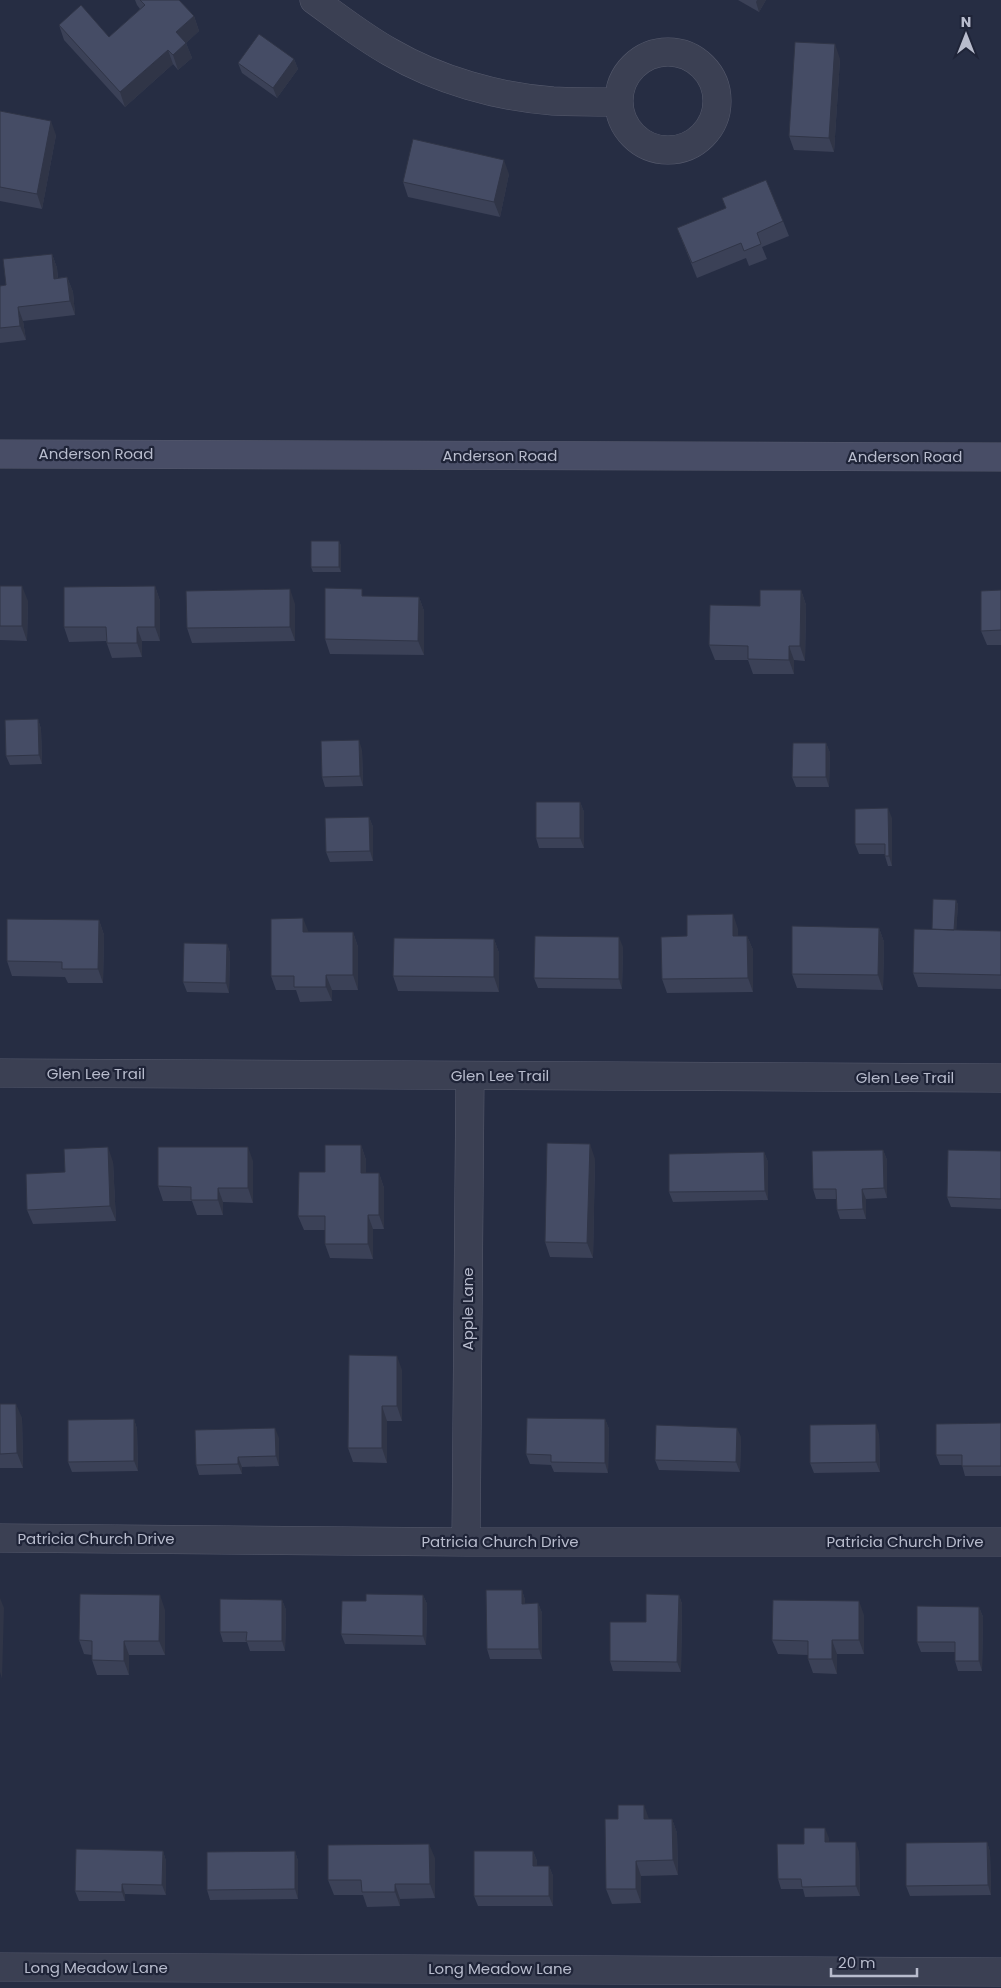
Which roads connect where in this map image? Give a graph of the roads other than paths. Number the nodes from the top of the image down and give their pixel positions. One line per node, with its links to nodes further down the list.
1 (314, 0): 2 (street)
2 (618, 102)
3 (0, 454): 4 (street, Anderson Road)
4 (1001, 457)
5 (0, 1073): 6 (street, Glen Lee Trail)
6 (470, 1076): 7 (street, Glen Lee Trail); 9 (street, Apple Lane)
7 (1001, 1078)
8 (0, 1538): 9 (street, Patricia Church Drive)
9 (466, 1542): 10 (street, Patricia Church Drive)
10 (1001, 1542)
11 (0, 1967): 12 (street, Long Meadow Lane)
12 (1001, 1972)

